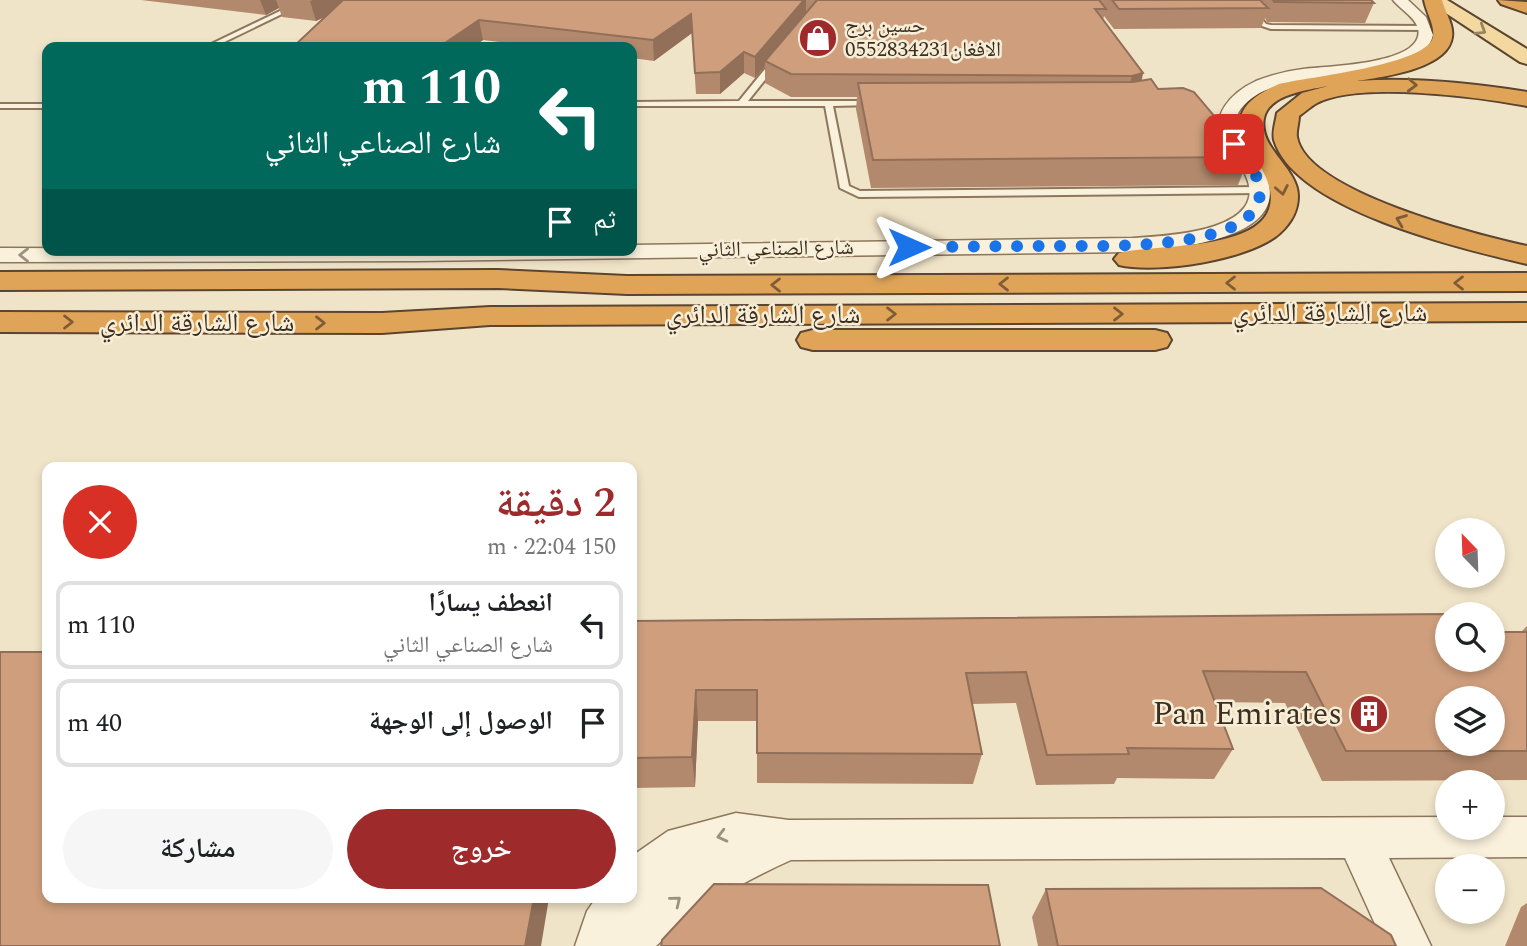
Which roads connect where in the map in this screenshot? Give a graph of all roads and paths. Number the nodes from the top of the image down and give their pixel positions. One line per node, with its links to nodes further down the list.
1 (308, 0): 8 (lane)
2 (1241, 0): 7 (lane)
3 (1400, 0): 7 (street)
4 (1434, 0): 10 (main road, one-way to 10); 23 (highway, one-way to 23)
5 (1507, 0): 6 (highway)
6 (1527, 8)
7 (1425, 28): 18 (street)
8 (220, 42)
9 (783, 54): 15 (lane)
10 (1527, 58)
11 (1527, 99): 20 (highway, one-way to 11)
12 (829, 103): 13 (lane); 15 (lane); 18 (lane)
13 (883, 103)
14 (637, 104): 15 (lane)
15 (741, 104)
16 (0, 106): 17 (lane)
17 (42, 106)
18 (1260, 190): 19 (street, شارع الصناعي الثاني, one-way to 19)
19 (637, 251)
20 (1520, 253)
21 (0, 255): 22 (street, شارع الصناعي الثاني, one-way to 21)
22 (42, 255)
23 (498, 279): 24 (highway, شارع الشارقة الدائري); 25 (highway, شارع الشارقة الدائري, one-way to 23)
24 (0, 281)
25 (1527, 282)
26 (1527, 312): 28 (highway, شارع الشارقة الدائري, one-way to 26)
27 (0, 322): 28 (highway, شارع الشارقة الدائري, one-way to 28)
28 (382, 323): 29 (highway)
29 (1527, 337)
30 (1357, 837): 31 (street); 32 (street); 37 (street)
31 (1527, 837)
32 (789, 840): 33 (street, one-way to 33); 36 (street, one-way to 32)
33 (637, 878)
34 (620, 903): 35 (street)
35 (598, 946)
36 (625, 946)
37 (1408, 946)

